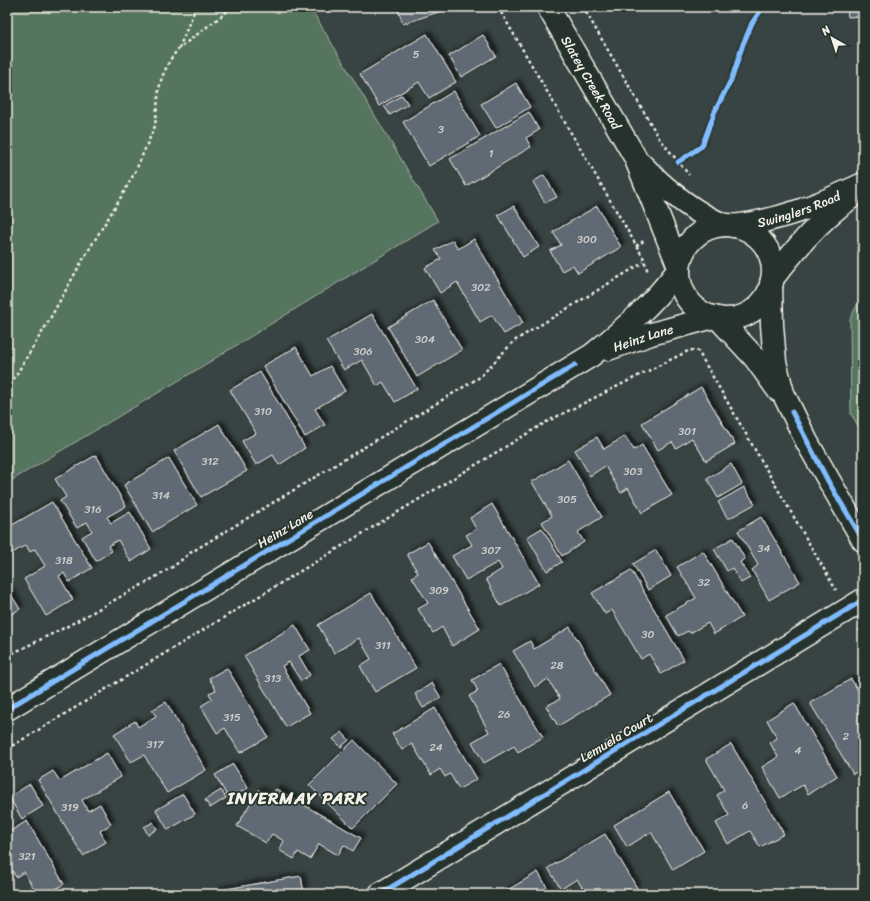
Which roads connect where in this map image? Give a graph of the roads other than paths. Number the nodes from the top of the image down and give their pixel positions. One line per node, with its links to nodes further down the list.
1 (548, 7): 2 (street, Slatey Creek Road)
2 (635, 157): 5 (street, Slatey Creek Road); 6 (street, Slatey Creek Road)
3 (863, 184): 5 (street, Swinglers Road)
4 (863, 189): 7 (street, Swinglers Road)
5 (728, 226): 6 (street); 7 (street)
6 (679, 268): 8 (street); 9 (street, Heinz Lane)
7 (771, 281): 8 (street); 10 (street)
8 (716, 318): 9 (street, Heinz Lane); 10 (street)
9 (575, 365): 13 (street, Heinz Lane)
10 (792, 412): 11 (street)
11 (863, 540)
12 (855, 604): 14 (street, Lemuela Court)
13 (7, 709)
14 (380, 894)

